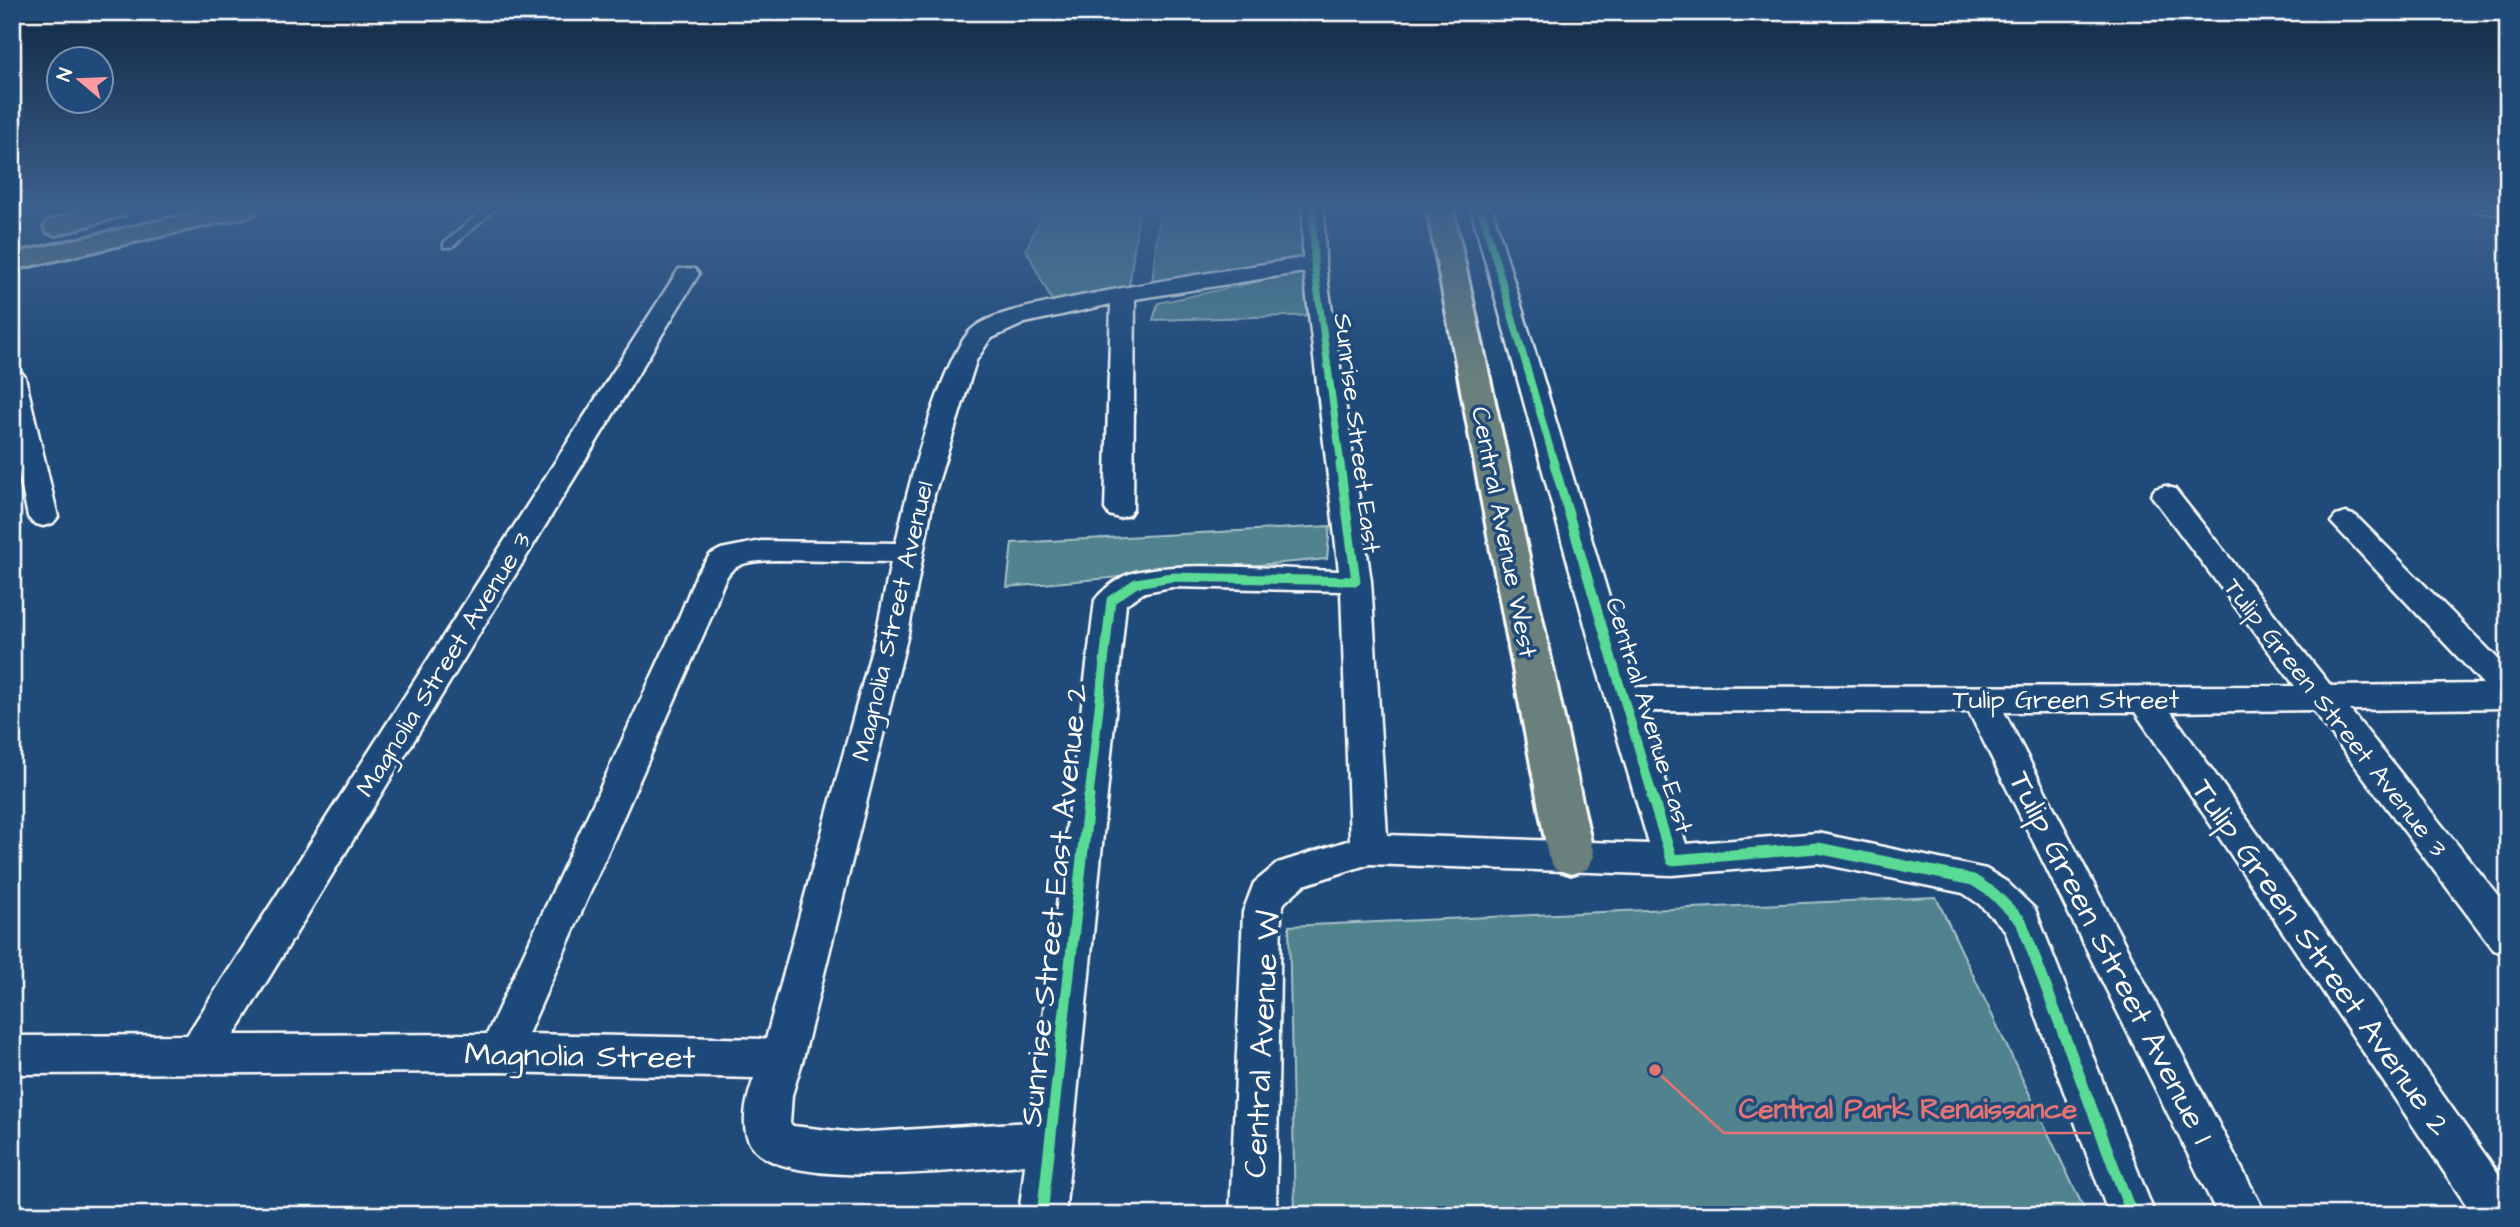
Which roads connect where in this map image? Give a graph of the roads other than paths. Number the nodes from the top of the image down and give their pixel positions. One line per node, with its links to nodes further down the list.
1 (1289, 266): 6 (street, Magnolia Street Avenue1)
2 (1315, 266): 13 (street, Sunrise Street East)
3 (1452, 266): 22 (main road, Central Avenue West)
4 (1498, 266): 18 (street, Central Avenue East)
5 (687, 275): 26 (street, Magnolia Street Avenue 3)
6 (1123, 294): 9 (street); 12 (street, Magnolia Street Avenue1)
7 (12, 377): 10 (street)
8 (2165, 495): 17 (street, Tulip Green Street Avenue 3)
9 (1119, 509)
10 (43, 517)
11 (2346, 522): 15 (street)
12 (910, 552): 25 (street); 28 (street, Magnolia Street Avenue1)
13 (1356, 581): 14 (street, Sunrise Street East); 21 (street, Sunrise Street East)
14 (1111, 600): 29 (street, Sunrise Street East Avenue 2)
15 (2508, 691)
16 (2508, 696): 17 (street, Tulip Green Street)
17 (2322, 698): 20 (street, Tulip Green Street); 24 (street, Tulip Green Street Avenue 3)
18 (1624, 699): 19 (street, Tulip Green Street); 23 (street, Central Avenue East)
19 (1980, 699): 20 (street, Tulip Green Street); 33 (street, Tulip Green Street Avenue 1)
20 (2145, 700): 34 (street, Tulip Green Street Avenue 2)
21 (1369, 849): 22 (street, Central Avenue W); 31 (street, Central Avenue W)
22 (1571, 856): 23 (street, Central Avenue W)
23 (1672, 860): 32 (street, Central Avenue East)
24 (2508, 938)
25 (499, 1053): 26 (street, Magnolia Street); 28 (street, Magnolia Street)
26 (199, 1054): 27 (street, Magnolia Street)
27 (12, 1055)
28 (782, 1059): 29 (street)
29 (1052, 1142): 30 (street, Sunrise Street East Avenue 2)
30 (1042, 1215)
31 (1253, 1215)
32 (2132, 1215)
33 (2243, 1215)
34 (2500, 1215)

